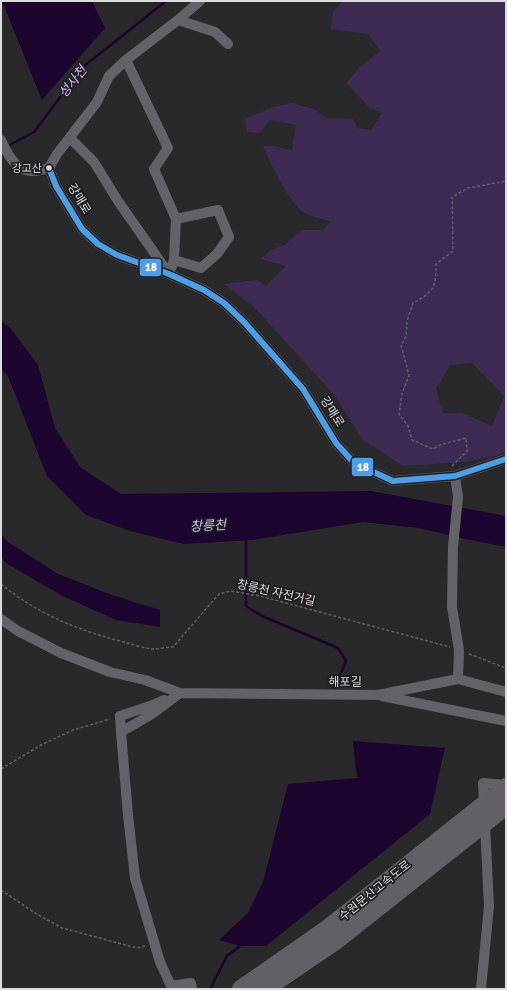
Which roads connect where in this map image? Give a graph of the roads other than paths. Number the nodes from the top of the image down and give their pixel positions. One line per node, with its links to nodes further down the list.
1 (200, 1): 2 (street)
2 (178, 20): 3 (street); 4 (street)
3 (228, 44)
4 (126, 60): 5 (street); 8 (street)
5 (70, 138): 7 (street); 10 (street)
6 (1, 140): 7 (street)
7 (49, 168): 10 (street, 강매로)
8 (176, 219): 9 (street); 9 (street)
9 (174, 260): 10 (street)
10 (169, 274): 12 (street, 강매로)
11 (506, 459): 12 (street, 강매로)
12 (455, 476): 14 (street)
13 (1, 619): 15 (street)
14 (458, 679): 16 (street, 해포길); 17 (street, 해포길)
15 (180, 692): 17 (street, 해포길); 19 (street); 19 (street)
16 (506, 692)
17 (378, 695): 18 (street)
18 (506, 721)
19 (121, 732): 22 (street)
20 (506, 786): 24 (highway, 수원문산고속도로, bridge); 26 (street)
21 (506, 806): 25 (highway, 수원문산고속도로, bridge)
22 (168, 987): 23 (street)
23 (192, 989)
24 (241, 989)
25 (265, 989)
26 (481, 989)

